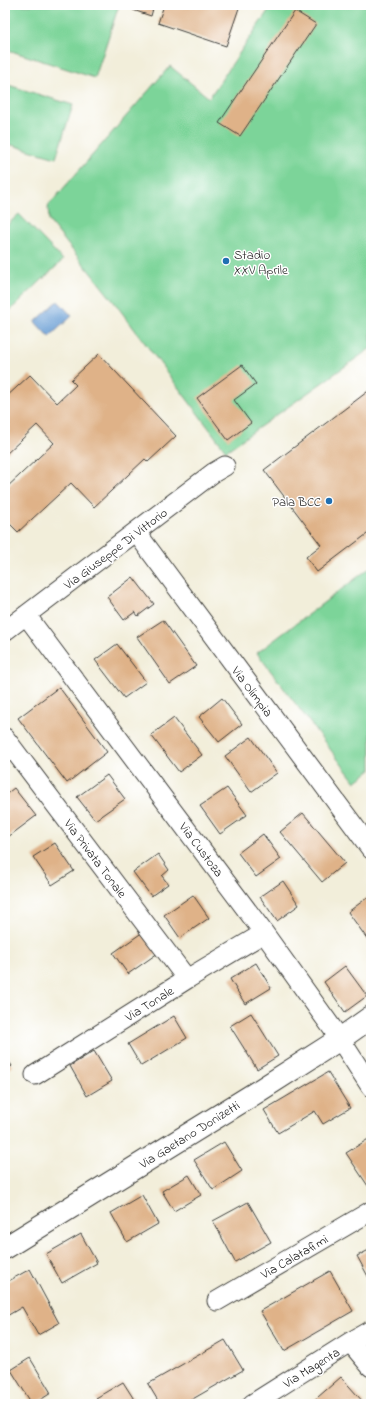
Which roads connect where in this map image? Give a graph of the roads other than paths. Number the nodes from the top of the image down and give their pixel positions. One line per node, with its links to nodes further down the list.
1 (225, 466): 2 (street, Via Giuseppe Di Vittorio)
2 (136, 532): 3 (street, Via Giuseppe Di Vittorio); 6 (street, Via Olimpia)
3 (26, 615): 4 (street, Via Giuseppe Di Vittorio); 7 (street, Via Custoza)
4 (5, 631)
5 (5, 738): 8 (street, Via Privata Tonale)
6 (371, 849)
7 (264, 933): 8 (street, Via Tonale); 10 (street, Via Custoza)
8 (187, 979): 11 (street, Via Tonale)
9 (371, 1017): 10 (street, Via Gaetano Donizetti)
10 (340, 1039): 12 (street, Via Custoza); 14 (street, Via Gaetano Donizetti)
11 (35, 1075)
12 (371, 1087)
13 (371, 1211): 15 (street, Via Calatafimi)
14 (5, 1248)
15 (216, 1301)
16 (371, 1330): 17 (street, Via Magenta)
17 (350, 1342): 18 (street); 19 (street, Via Magenta)
18 (371, 1367)
19 (252, 1404)

